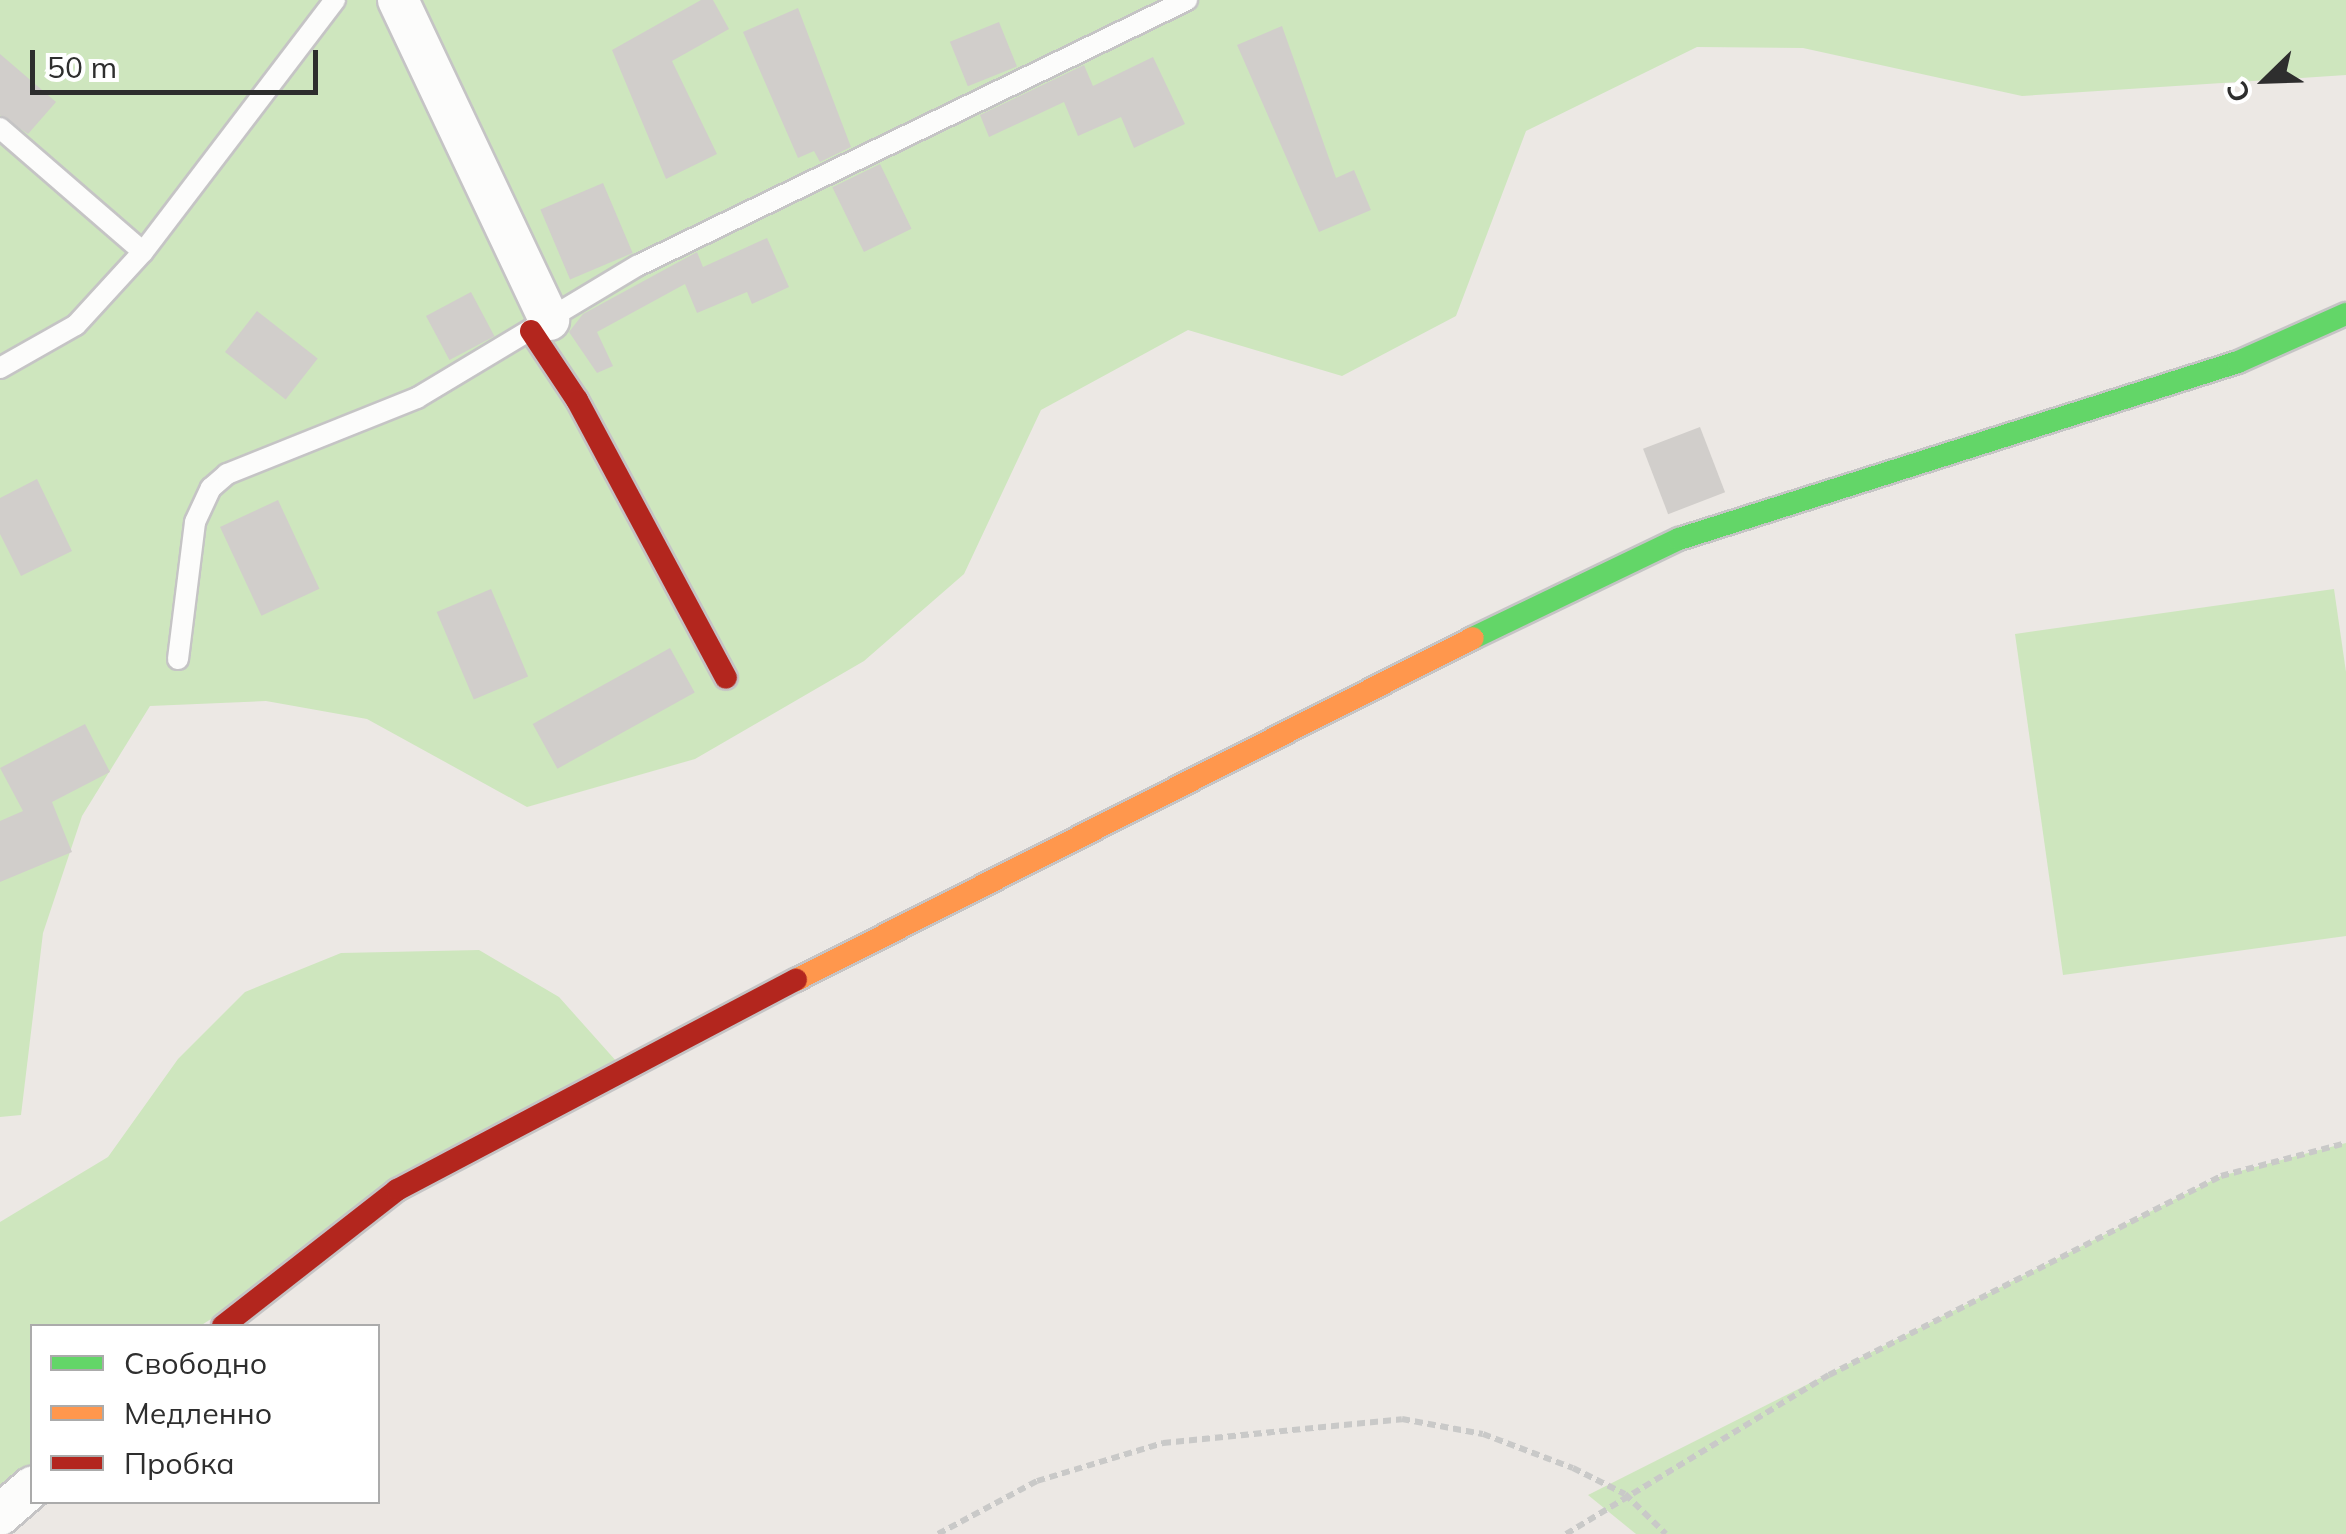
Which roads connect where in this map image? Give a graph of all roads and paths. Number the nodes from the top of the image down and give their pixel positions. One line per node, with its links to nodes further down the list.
1 (335, 0): 5 (lane)
2 (398, 0): 7 (street)
3 (1186, 0): 7 (lane)
4 (0, 128): 5 (lane)
5 (143, 252): 8 (lane)
6 (2346, 314): 12 (street)
7 (540, 325): 9 (lane); 10 (street)
8 (0, 368)
9 (178, 658)
10 (726, 678)
11 (2346, 1143): 14 (path)
12 (226, 1324)
13 (30, 1489): 15 (street)
14 (1625, 1494): 16 (path); 17 (path); 18 (path)
15 (0, 1515)
16 (938, 1534)
17 (1566, 1534)
18 (1666, 1534)

